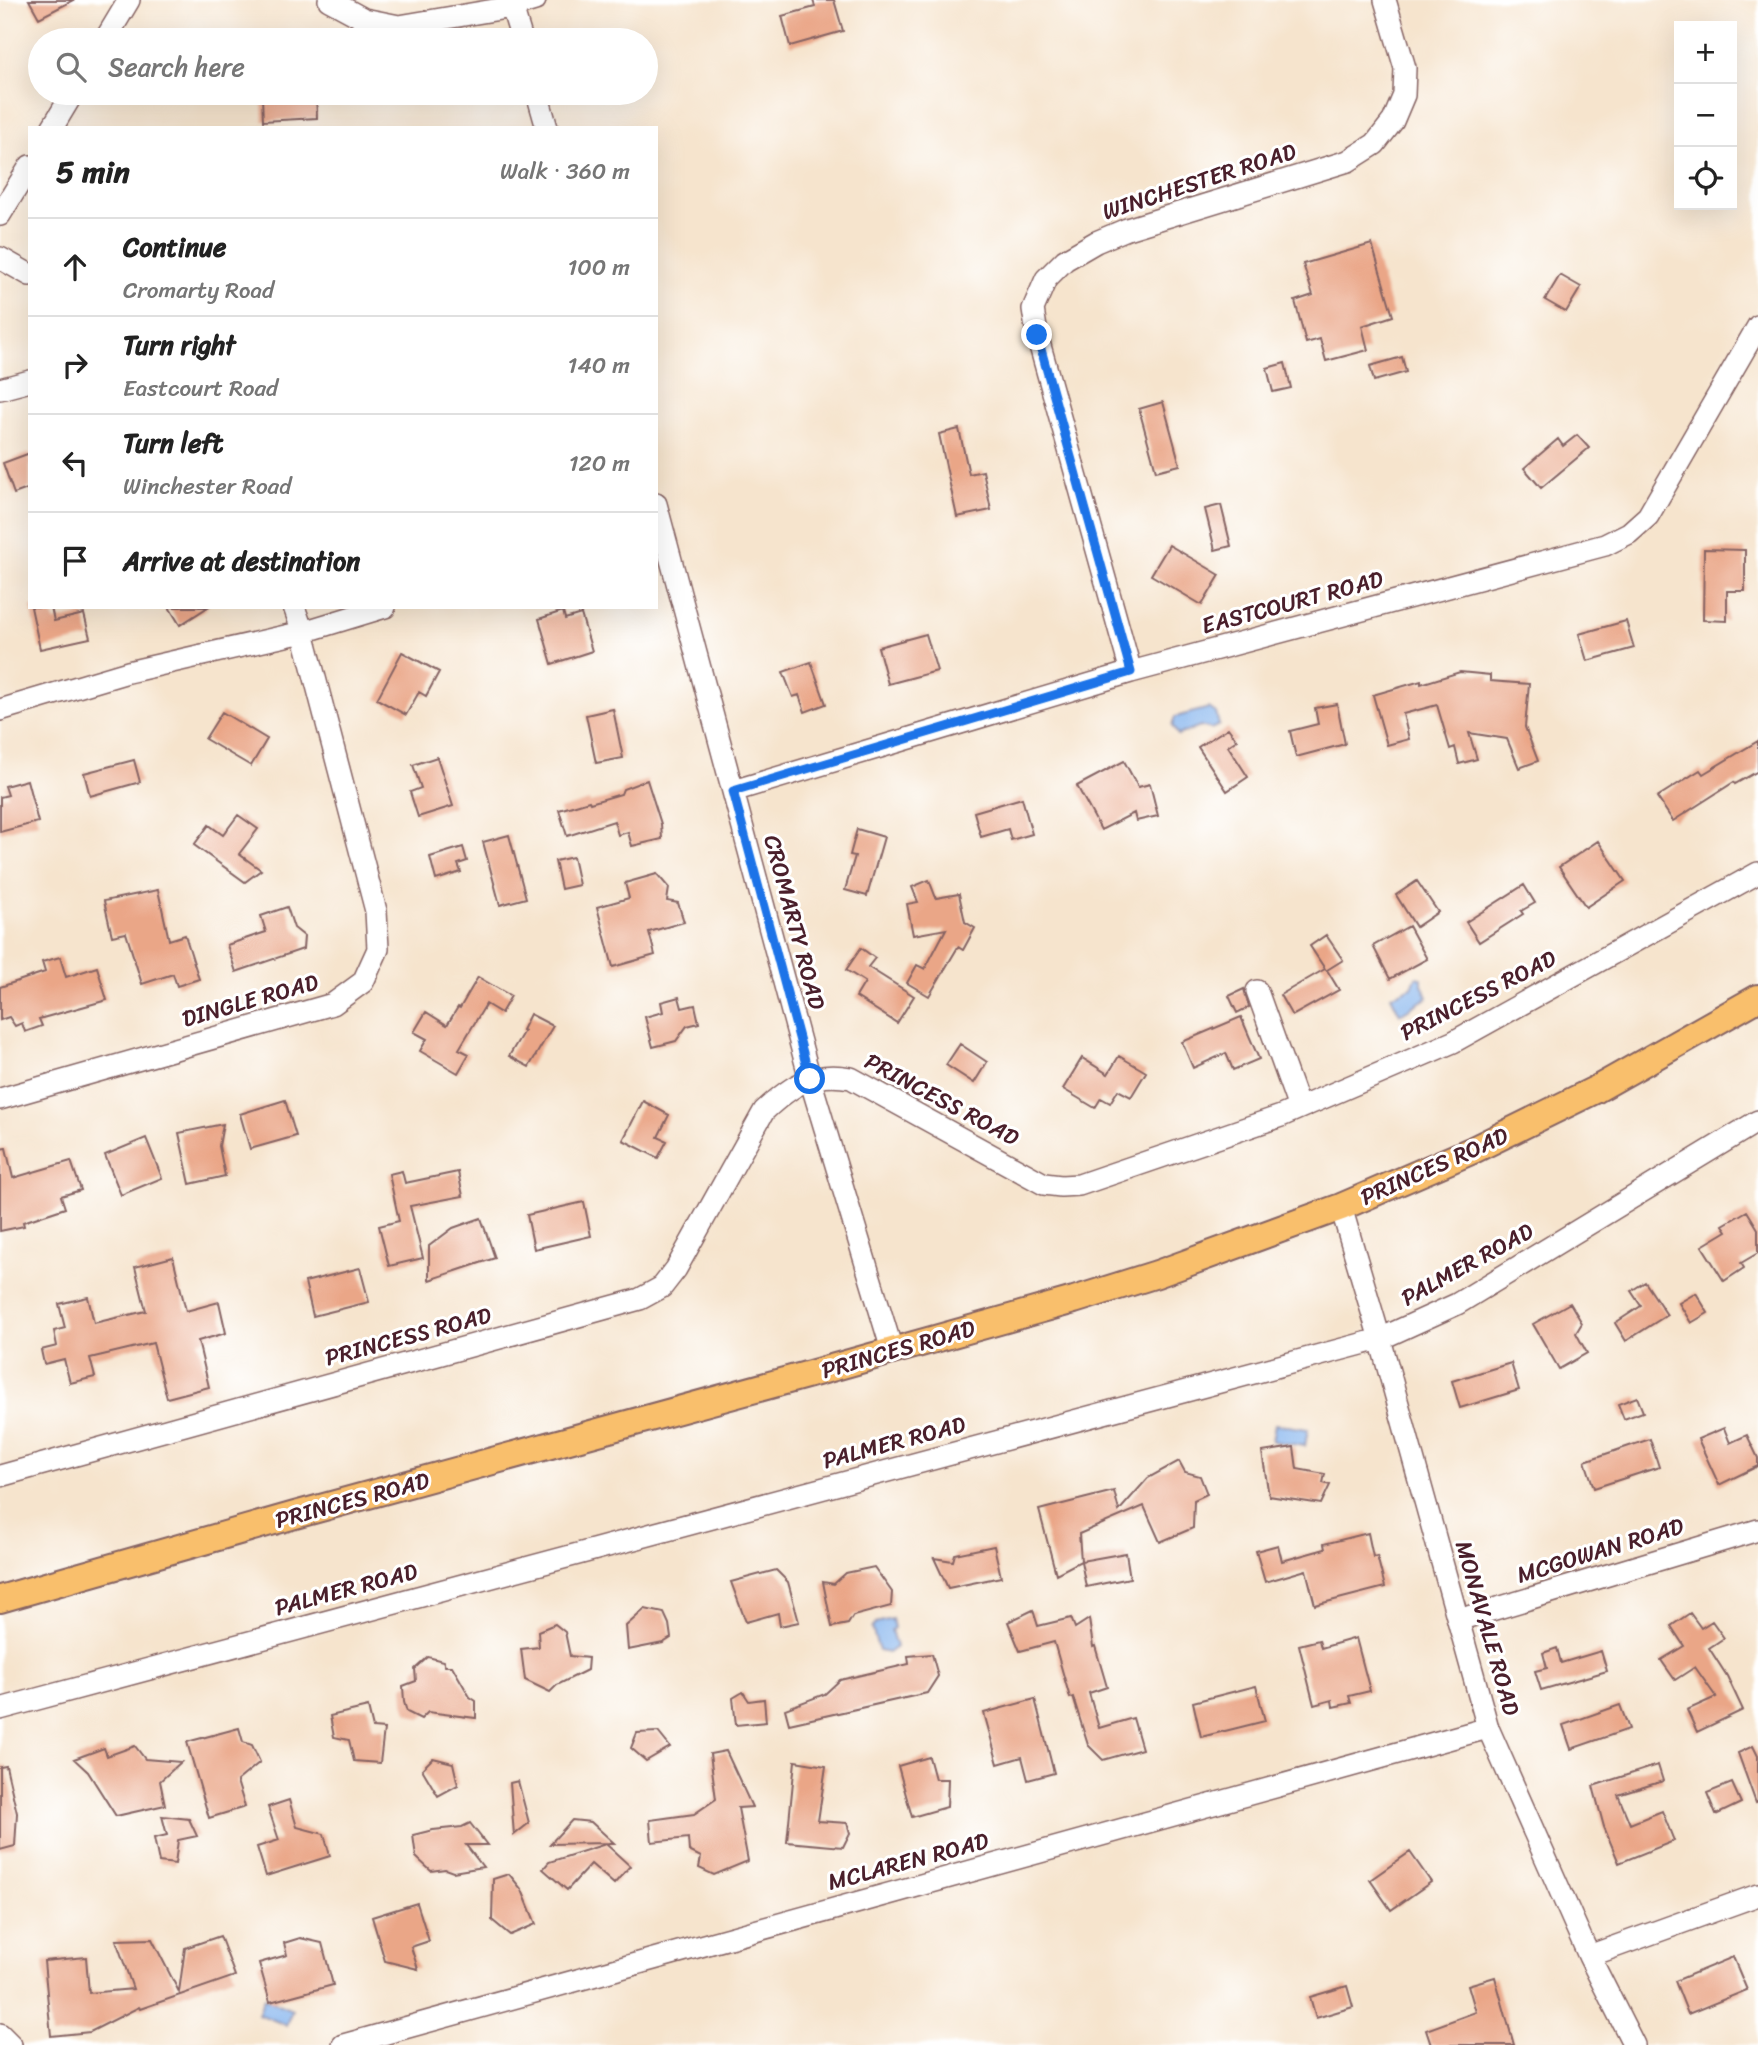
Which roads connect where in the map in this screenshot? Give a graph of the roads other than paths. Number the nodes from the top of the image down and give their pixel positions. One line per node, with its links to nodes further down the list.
1 (129, 0): 6 (street)
2 (329, 0): 5 (street)
3 (535, 0): 5 (street)
4 (1385, 0): 23 (street, WINCHESTER ROAD)
5 (512, 7): 7 (street)
6 (112, 28)
7 (518, 28)
8 (66, 105): 10 (street)
9 (540, 105): 11 (street)
10 (53, 126)
11 (546, 126)
12 (28, 169): 13 (street)
13 (0, 215)
14 (0, 258): 15 (street)
15 (28, 274)
16 (1758, 326): 23 (street, EASTCOURT ROAD)
17 (28, 382): 18 (street)
18 (0, 389)
19 (658, 517): 25 (street, CROMARTY ROAD)
20 (295, 609): 22 (street, DINGLE ROAD)
21 (378, 609): 22 (street)
22 (303, 632): 24 (street); 30 (street, DINGLE ROAD)
23 (1131, 672): 25 (street, EASTCOURT ROAD)
24 (0, 710)
25 (733, 791): 29 (street, CROMARTY ROAD)
26 (1758, 873): 31 (street, PRINCESS ROAD)
27 (1257, 991): 31 (street)
28 (1758, 998): 33 (main road, PRINCES ROAD)
29 (810, 1079): 31 (street, PRINCESS ROAD); 35 (street, CROMARTY ROAD); 36 (street, PRINCESS ROAD)
30 (0, 1099)
31 (1299, 1108)
32 (1758, 1121): 34 (street, PALMER ROAD)
33 (1341, 1207): 34 (street, MONAVALE ROAD); 35 (main road, PRINCES ROAD)
34 (1380, 1339): 39 (street, MONAVALE ROAD); 40 (street, PALMER ROAD)
35 (892, 1350): 38 (main road, PRINCES ROAD)
36 (0, 1476)
37 (1758, 1530): 39 (street, MCGOWAN ROAD)
38 (0, 1599)
39 (1458, 1620): 41 (street, MONAVALE ROAD)
40 (0, 1709)
41 (1488, 1728): 43 (street, MONAVALE ROAD); 46 (street, MCLAREN ROAD)
42 (1758, 1895): 43 (street)
43 (1589, 1956): 47 (street, MONAVALE ROAD)
44 (0, 2034): 45 (street)
45 (11, 2045)
46 (343, 2045)
47 (1634, 2045)

